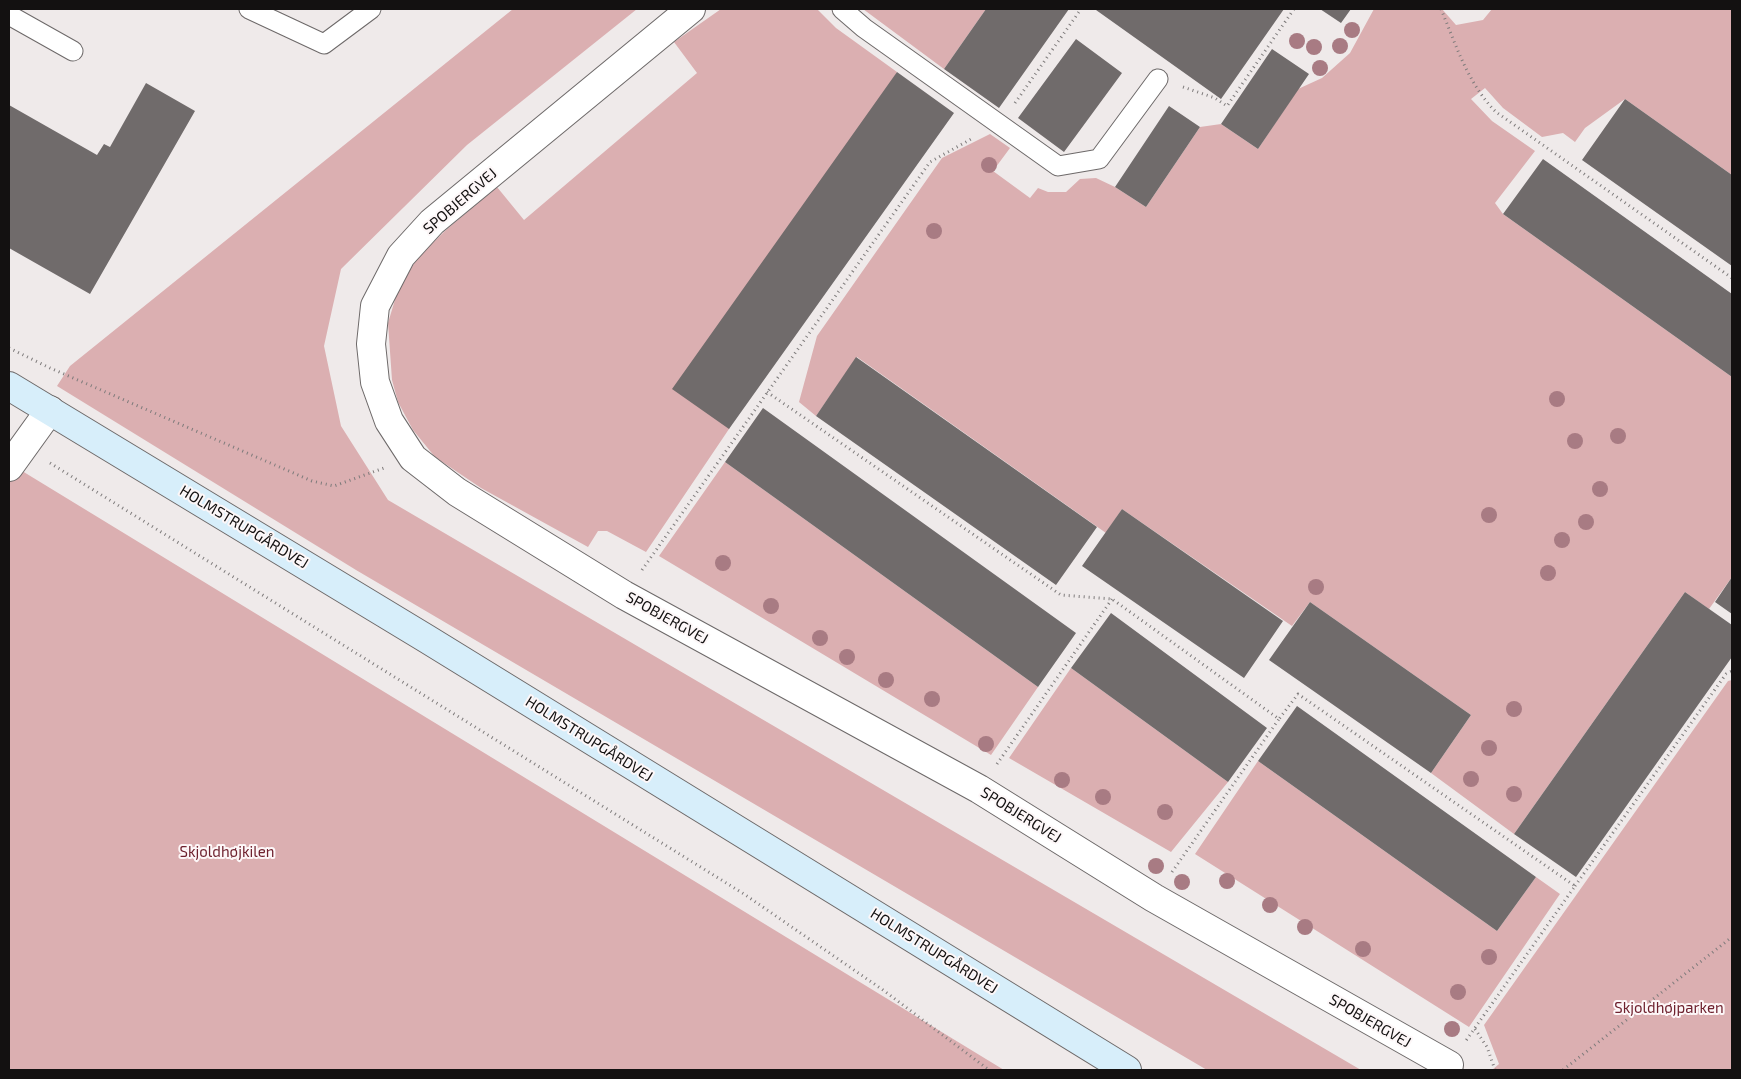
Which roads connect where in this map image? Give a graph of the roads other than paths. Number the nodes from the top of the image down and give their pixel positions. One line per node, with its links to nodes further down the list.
1 (249, 9): 2 (lane)
2 (371, 9)
3 (691, 9): 11 (street, SPOBJERGVEJ)
4 (842, 9): 7 (lane)
5 (9, 15): 6 (lane)
6 (73, 51)
7 (1158, 79)
8 (9, 386): 9 (street, HOLMSTRUPGÅRDVEJ)
9 (50, 410): 10 (street); 12 (street, HOLMSTRUPGÅRDVEJ)
10 (16, 457)
11 (1449, 1065)
12 (1127, 1070)

